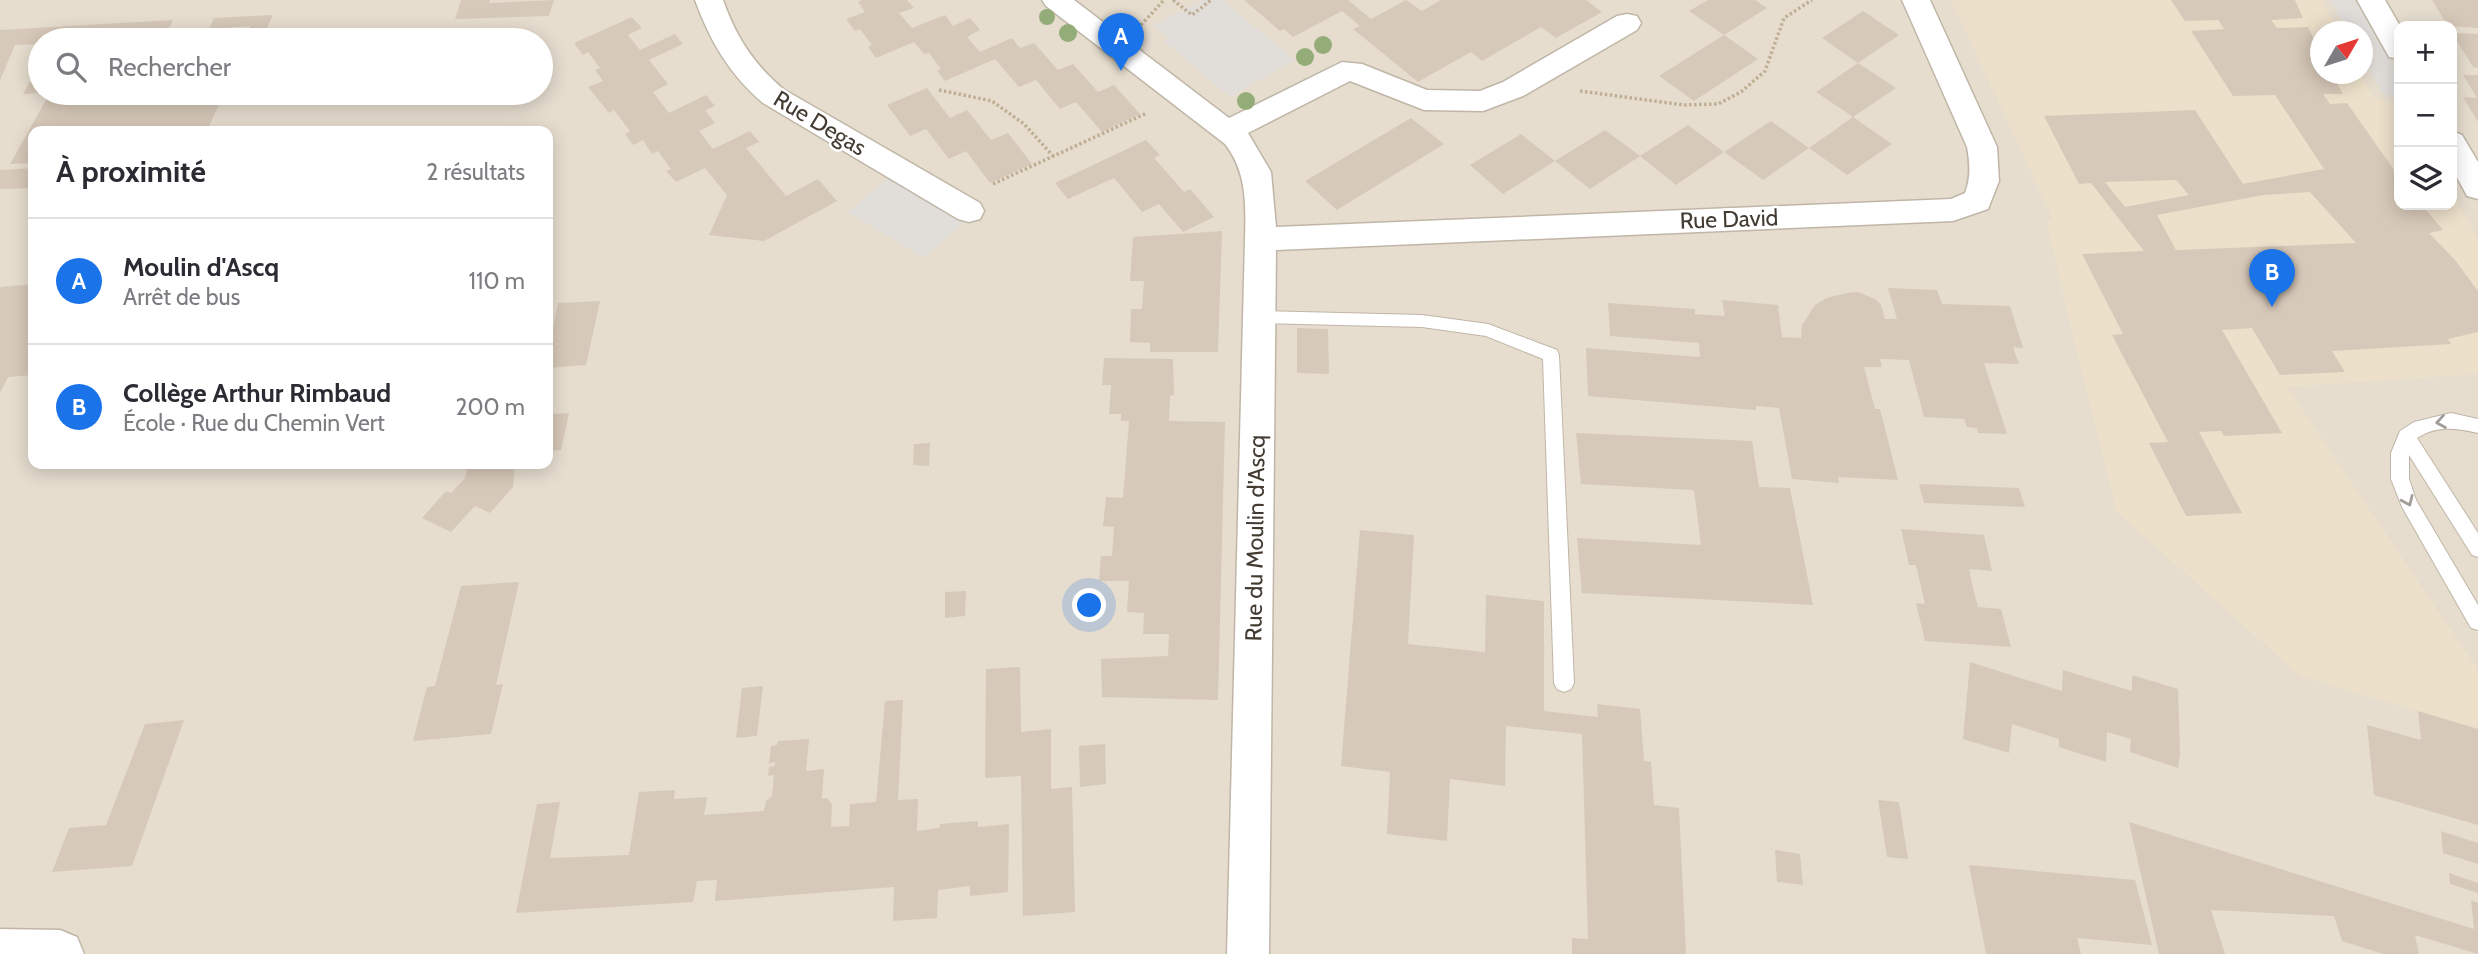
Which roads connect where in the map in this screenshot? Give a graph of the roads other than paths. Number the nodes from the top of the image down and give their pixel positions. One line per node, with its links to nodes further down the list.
1 (709, 0): 10 (street, Rue Degas)
2 (1056, 0): 7 (street, Rue du Moulin d'Ascq)
3 (1916, 0): 11 (street, Rue David)
4 (2371, 0): 6 (street)
5 (1627, 23): 7 (street)
6 (2394, 41)
7 (1228, 131): 11 (street, Rue du Moulin d'Ascq)
8 (2455, 147): 9 (street)
9 (2478, 188)
10 (962, 206)
11 (1261, 239): 12 (street, Rue du Moulin d'Ascq)
12 (1259, 317): 17 (lane); 20 (street, Rue du Moulin d'Ascq)
13 (2478, 426): 14 (lane, one-way to 14)
14 (2406, 436): 15 (lane); 16 (lane, one-way to 16)
15 (2478, 549)
16 (2478, 622)
17 (1564, 683)
18 (0, 953): 19 (street)
19 (61, 954)
20 (1248, 954)

